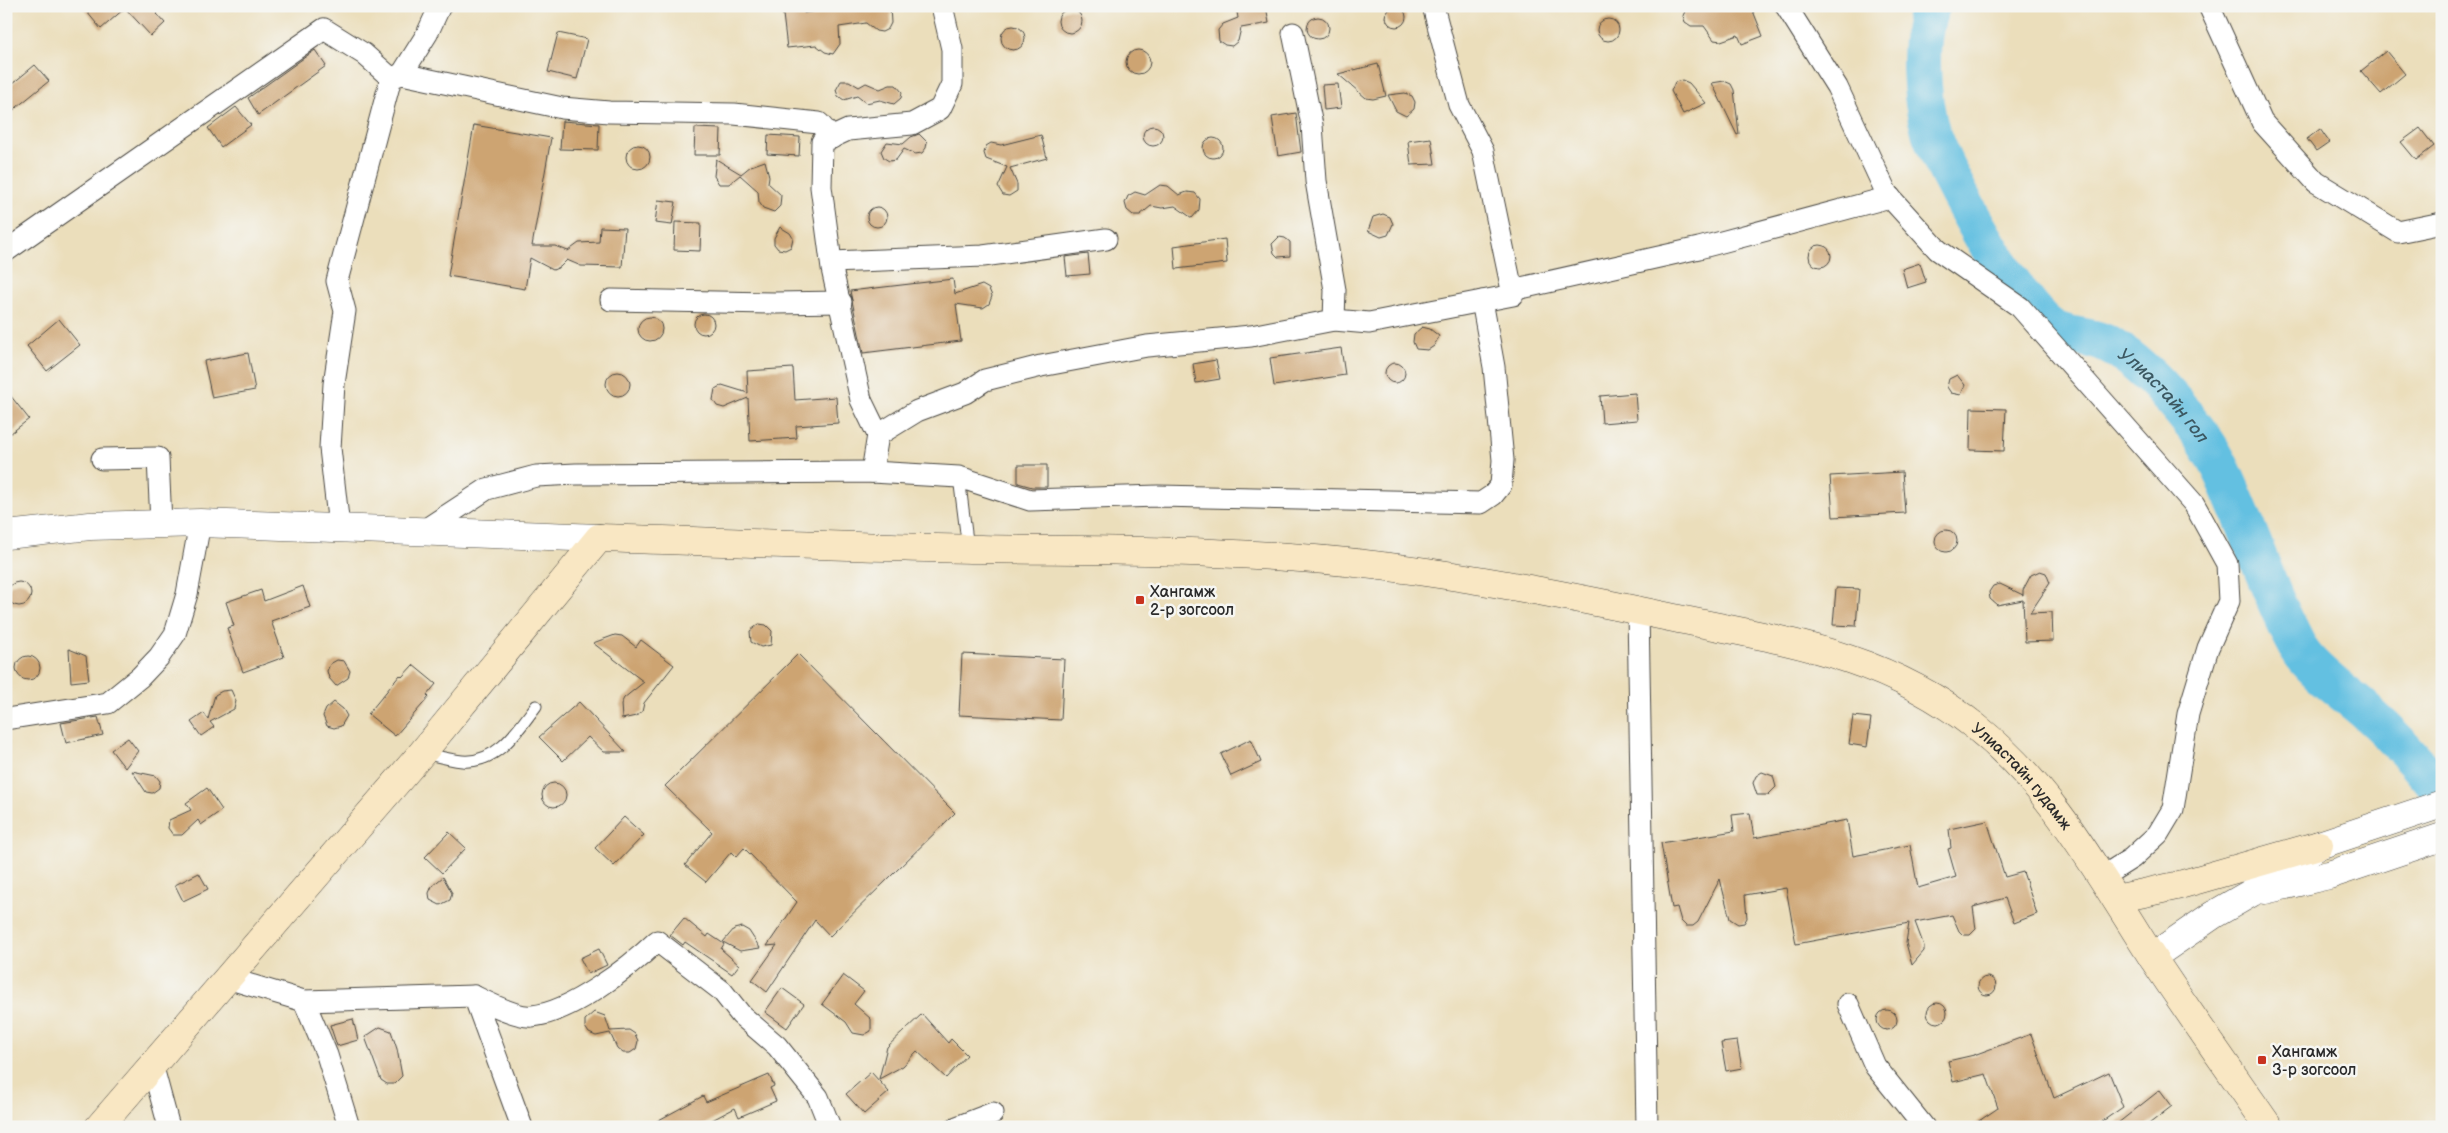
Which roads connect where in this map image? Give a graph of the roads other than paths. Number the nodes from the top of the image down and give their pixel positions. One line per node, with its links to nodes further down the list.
1 (440, 6): 7 (street)
2 (942, 6): 8 (street)
3 (1433, 6): 14 (street)
4 (1786, 6): 9 (street)
5 (2209, 6): 10 (street)
6 (1293, 33): 18 (street)
7 (397, 76): 8 (street); 12 (street); 25 (street)
8 (832, 138): 13 (street)
9 (1890, 197): 14 (street); 37 (street)
10 (2442, 223)
11 (1106, 239): 13 (street)
12 (6, 251)
13 (832, 262): 17 (street)
14 (1512, 290): 16 (street)
15 (611, 300): 17 (street)
16 (1482, 301): 18 (street); 22 (street)
17 (840, 302): 19 (street)
18 (1334, 320): 19 (street)
19 (878, 435): 21 (street)
20 (102, 459): 23 (street)
21 (872, 472): 22 (street); 26 (street)
22 (959, 477): 29 (lane)
23 (161, 523): 24 (street); 27 (street)
24 (200, 523): 25 (street); 32 (street)
25 (339, 527): 26 (street)
26 (423, 531): 28 (street)
27 (6, 535)
28 (599, 538): 29 (main road, Улиастайн гудамж); 33 (main road)
29 (968, 549): 30 (main road, Улиастайн гудамж)
30 (1638, 611): 37 (main road, Улиастайн гудамж); 52 (street)
31 (536, 706): 33 (lane)
32 (6, 719)
33 (422, 752): 40 (main road)
34 (2442, 804): 36 (street)
35 (2442, 837): 38 (street)
36 (2318, 845): 37 (main road); 38 (street)
37 (2109, 888): 39 (main road, Улиастайн гудамж)
38 (2251, 893): 39 (street)
39 (2152, 957): 54 (main road, Улиастайн гудамж)
40 (227, 978): 42 (street); 44 (main road)
41 (474, 996): 42 (street); 49 (street); 50 (street)
42 (304, 1001): 48 (street)
43 (1848, 1004): 53 (street)
44 (152, 1064): 46 (main road); 47 (street)
45 (993, 1113): 51 (street)
46 (98, 1127)
47 (170, 1127)
48 (349, 1127)
49 (522, 1127)
50 (830, 1127)
51 (957, 1127)
52 (1647, 1127)
53 (1924, 1127)
54 (2269, 1127)

